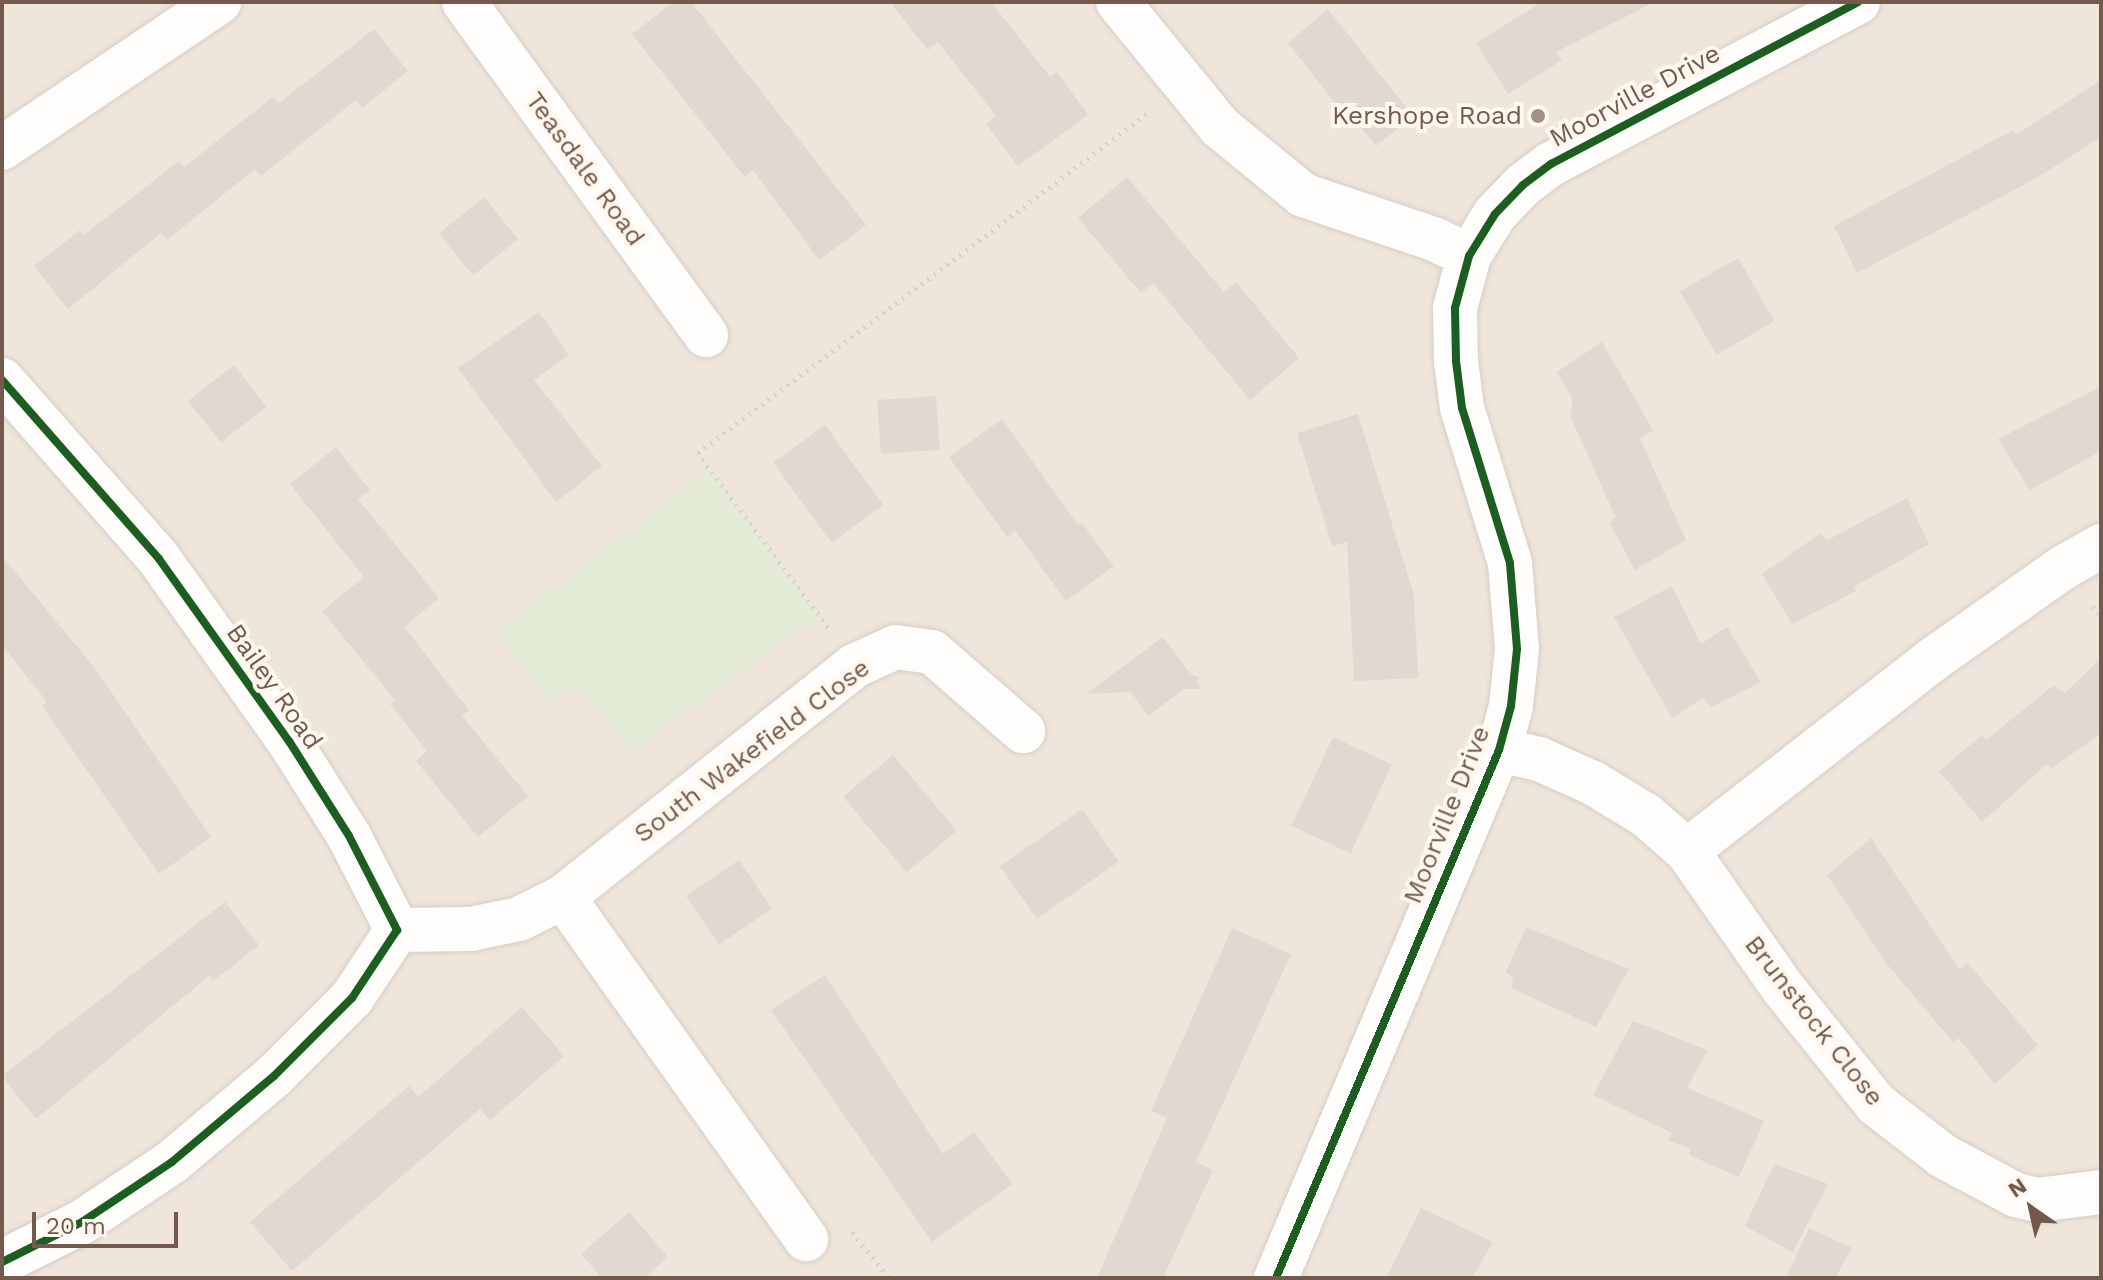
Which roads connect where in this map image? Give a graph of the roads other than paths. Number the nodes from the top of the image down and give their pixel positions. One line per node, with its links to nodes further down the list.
1 (219, 2): 5 (street)
2 (464, 2): 7 (street, Teasdale Road)
3 (1118, 2): 6 (street)
4 (1858, 2): 6 (street, Moorville Drive)
5 (2, 148)
6 (1469, 256): 11 (street, Moorville Drive)
7 (706, 335)
8 (2, 380): 14 (street, Bailey Road)
9 (2101, 546): 12 (street)
10 (1023, 731): 13 (street, South Wakefield Close)
11 (1499, 750): 12 (street, Brunstock Close); 18 (street, Moorville Drive)
12 (1687, 851): 15 (street, Brunstock Close)
13 (563, 897): 14 (street, South Wakefield Close); 16 (street)
14 (397, 930): 17 (street)
15 (2101, 1192)
16 (806, 1239)
17 (2, 1262)
18 (1285, 1274)

